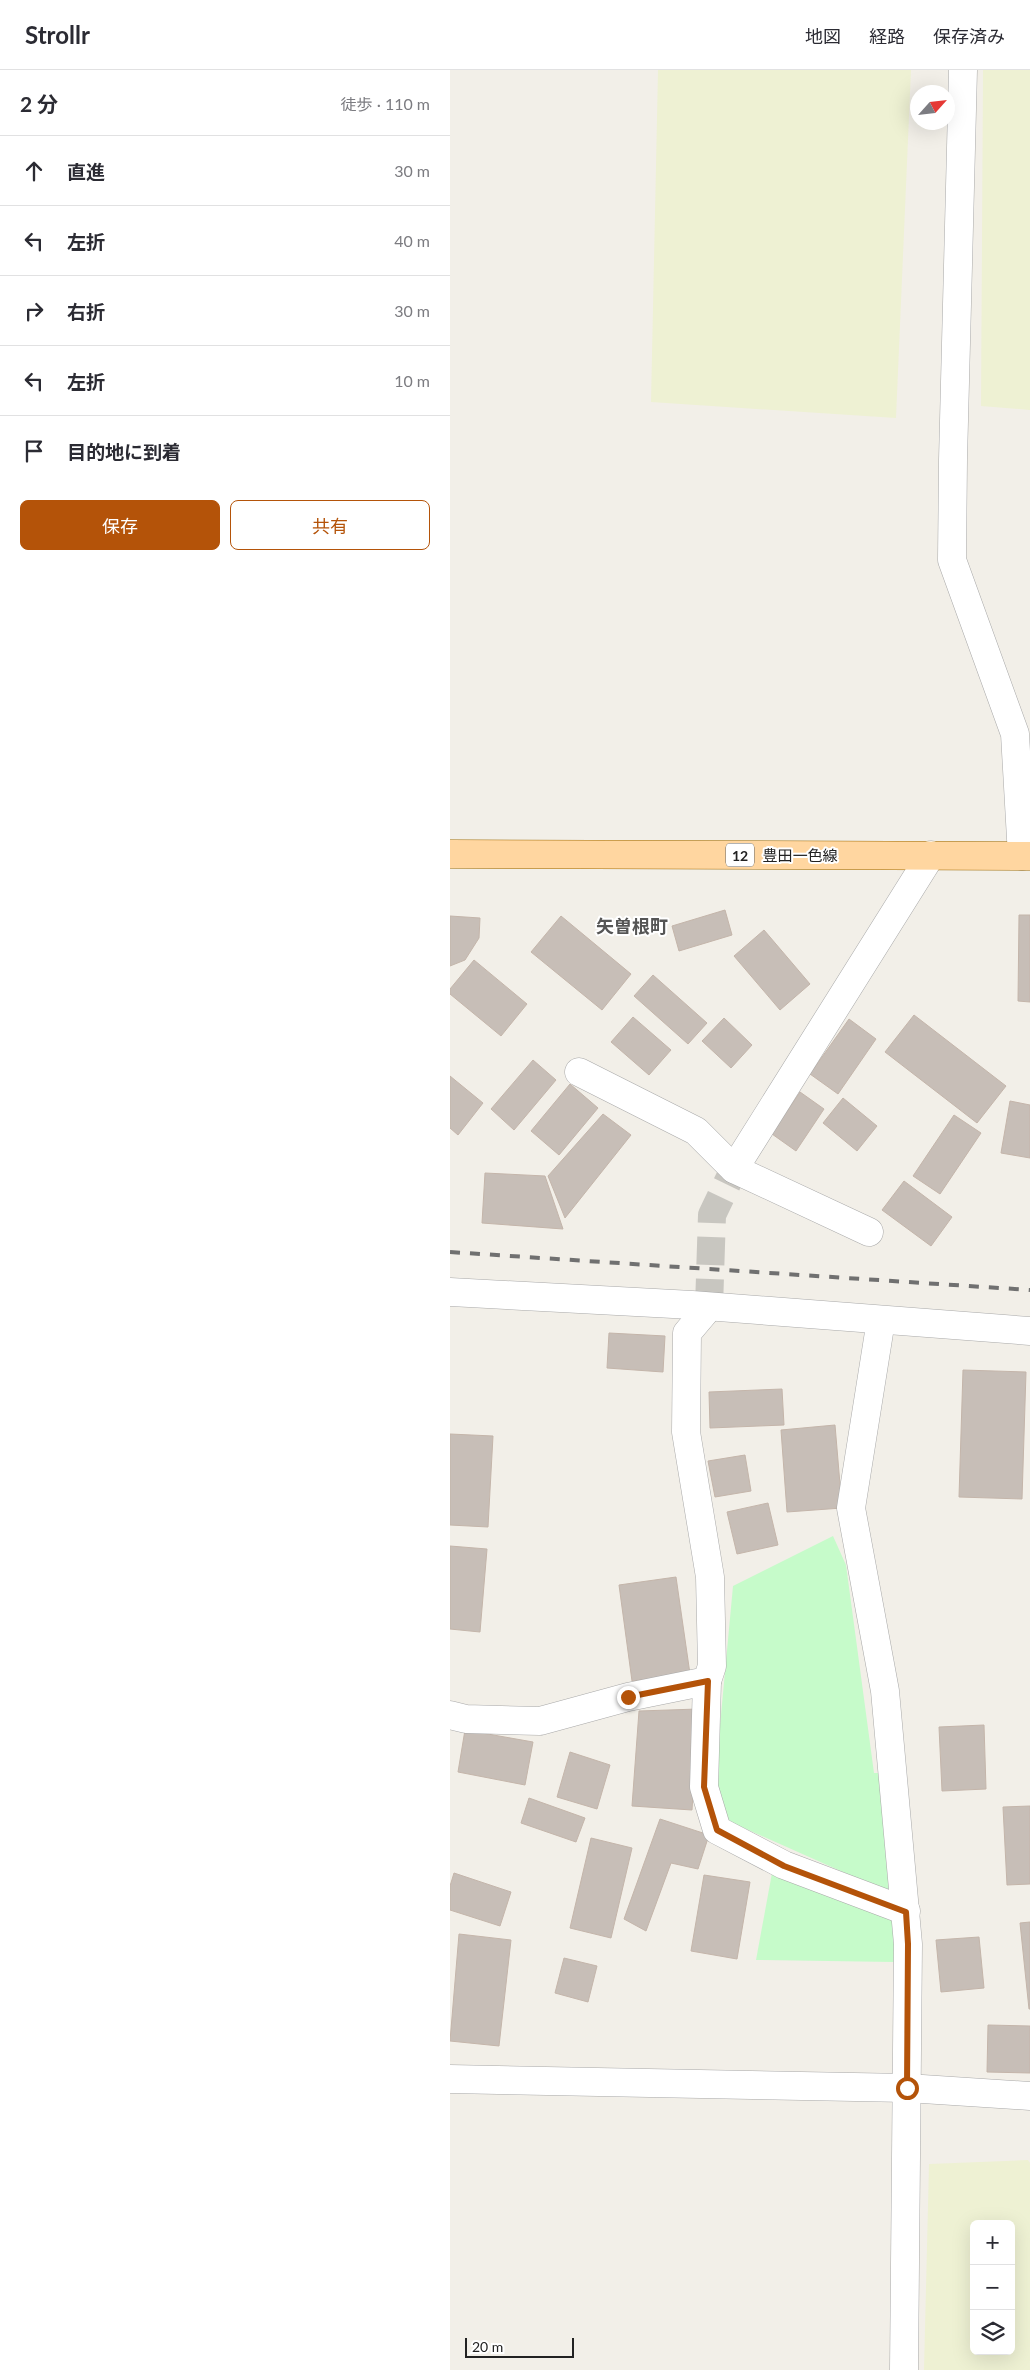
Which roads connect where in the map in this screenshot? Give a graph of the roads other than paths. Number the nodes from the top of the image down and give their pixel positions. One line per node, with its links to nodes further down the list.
1 (962, 70): 4 (street)
2 (450, 854): 3 (main road, 豊田一色線 / 12)
3 (931, 855): 4 (main road, 豊田一色線 / 12); 6 (street)
4 (1026, 856)
5 (579, 1072): 6 (street)
6 (734, 1169): 7 (street)
7 (868, 1232)
8 (450, 1292): 9 (street)
9 (710, 1307): 10 (street); 12 (street)
10 (881, 1320): 11 (street); 14 (street)
11 (1030, 1331)
12 (708, 1681): 13 (street); 14 (street)
13 (450, 1714)
14 (906, 1912): 16 (street)
15 (450, 2079): 16 (street)
16 (907, 2088): 17 (street); 18 (street)
17 (1030, 2096)
18 (904, 2370)

